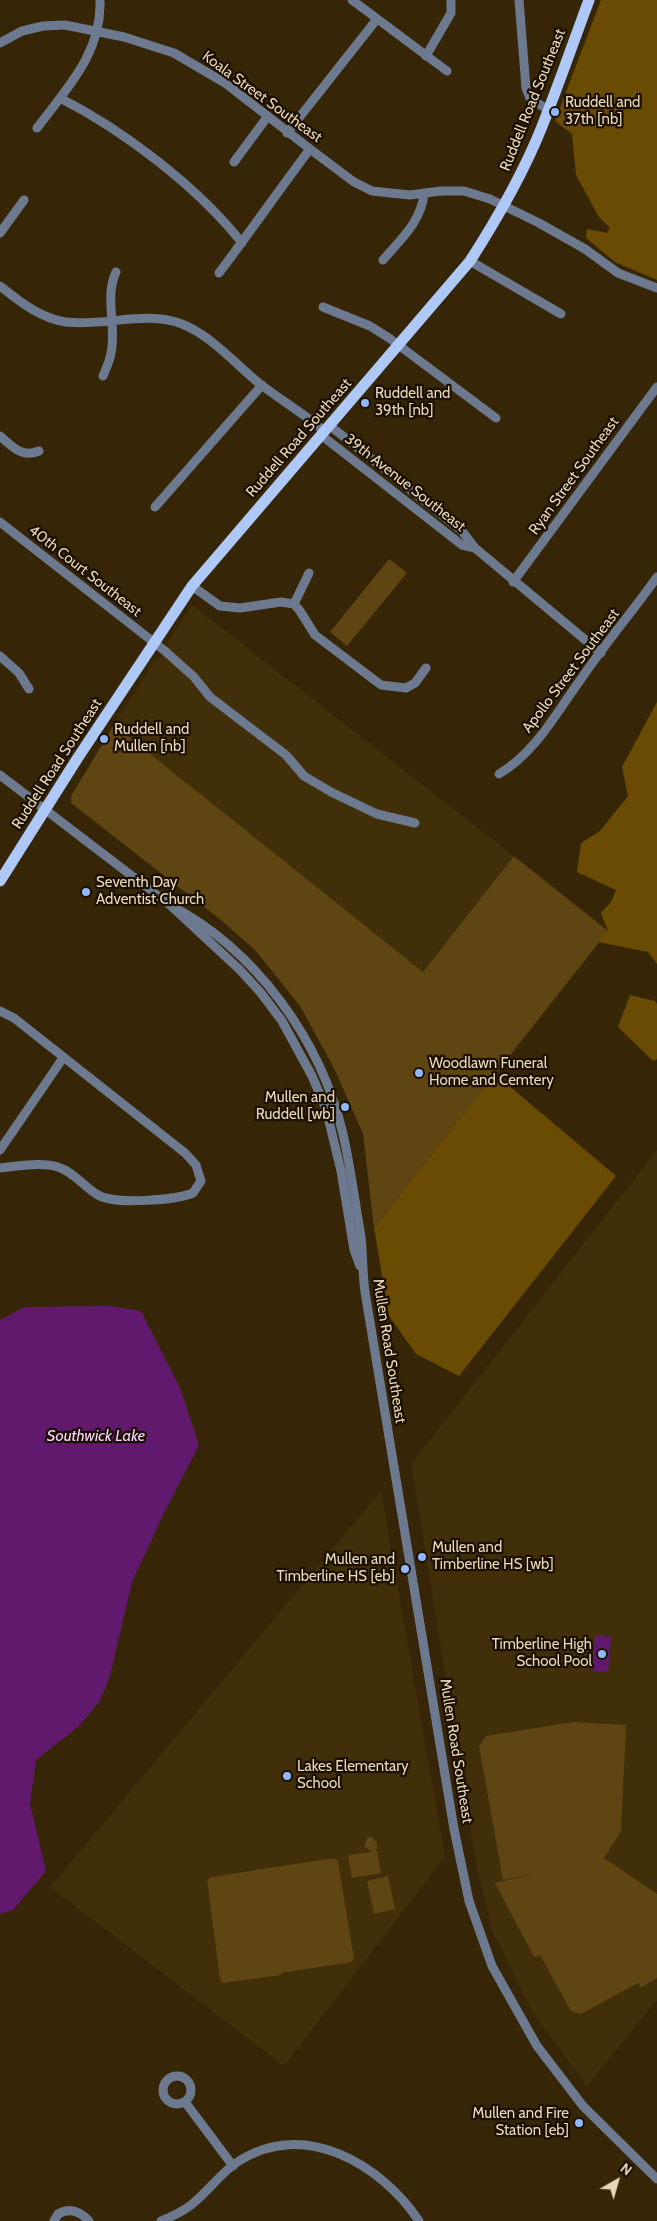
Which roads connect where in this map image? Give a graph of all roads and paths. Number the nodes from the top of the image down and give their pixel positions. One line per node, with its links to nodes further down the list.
1 (100, 0): 7 (street)
2 (352, 0): 6 (street)
3 (451, 0): 9 (street)
4 (519, 0): 12 (street)
5 (589, 0): 12 (main road, Ruddell Road Southeast)
6 (377, 19): 9 (street); 15 (street)
7 (97, 32): 8 (street, Koala Street Southeast); 11 (street); 13 (street, Koala Street Southeast)
8 (0, 43)
9 (426, 56): 10 (street)
10 (447, 71)
11 (60, 98): 14 (street); 22 (street)
12 (548, 110): 20 (main road, Ruddell Road Southeast)
13 (268, 116): 15 (street, Koala Street Southeast); 17 (street)
14 (37, 128)
15 (287, 132): 16 (street, Koala Street Southeast)
16 (310, 149): 18 (street, Koala Street Southeast); 22 (street)
17 (234, 162)
18 (424, 194): 20 (street, Koala Street Southeast); 23 (street)
19 (24, 200): 21 (street)
20 (504, 205): 24 (main road, Ruddell Road Southeast); 28 (street, Koala Street Southeast)
21 (0, 234)
22 (242, 243): 26 (street)
23 (383, 260)
24 (470, 261): 30 (street); 32 (main road, Ruddell Road Southeast)
25 (116, 272): 31 (street)
26 (219, 273)
27 (0, 286): 31 (street)
28 (657, 288)
29 (323, 307): 32 (street)
30 (561, 314)
31 (112, 321): 33 (street); 34 (street, 39th Avenue Southeast)
32 (399, 346): 36 (street); 37 (main road, Ruddell Road Southeast)
33 (103, 376)
34 (262, 385): 37 (street, 39th Avenue Southeast); 40 (street)
35 (657, 387): 44 (street, Ryan Street Southeast)
36 (496, 418)
37 (325, 430): 44 (street, 39th Avenue Southeast); 45 (main road, Ruddell Road Southeast)
38 (0, 436): 39 (street)
39 (39, 451)
40 (155, 507)
41 (0, 522): 47 (street, 40th Court Southeast)
42 (309, 573): 46 (street)
43 (657, 577): 48 (street, Apollo Street Southeast)
44 (513, 582): 48 (street, 39th Avenue Southeast)
45 (192, 586): 46 (street); 47 (main road, Ruddell Road Southeast)
46 (294, 604): 50 (street)
47 (153, 642): 54 (main road, Ruddell Road Southeast); 55 (street, 40th Court Southeast)
48 (601, 652): 52 (street, Apollo Street Southeast)
49 (0, 656): 51 (street)
50 (426, 668)
51 (29, 689)
52 (499, 774)
53 (0, 775): 54 (street, Mullen Road Southeast)
54 (46, 809): 56 (main road, Ruddell Road Southeast); 63 (street, Mullen Road Southeast)
55 (415, 824)
56 (0, 881)
57 (0, 1012): 58 (street)
58 (63, 1058): 59 (street); 60 (street)
59 (0, 1150)
60 (0, 1168)
61 (185, 2102): 62 (street)
62 (233, 2166): 66 (street); 67 (street)
63 (657, 2180)
64 (54, 2221): 65 (street)
65 (89, 2221)
66 (161, 2221)
67 (419, 2221)

